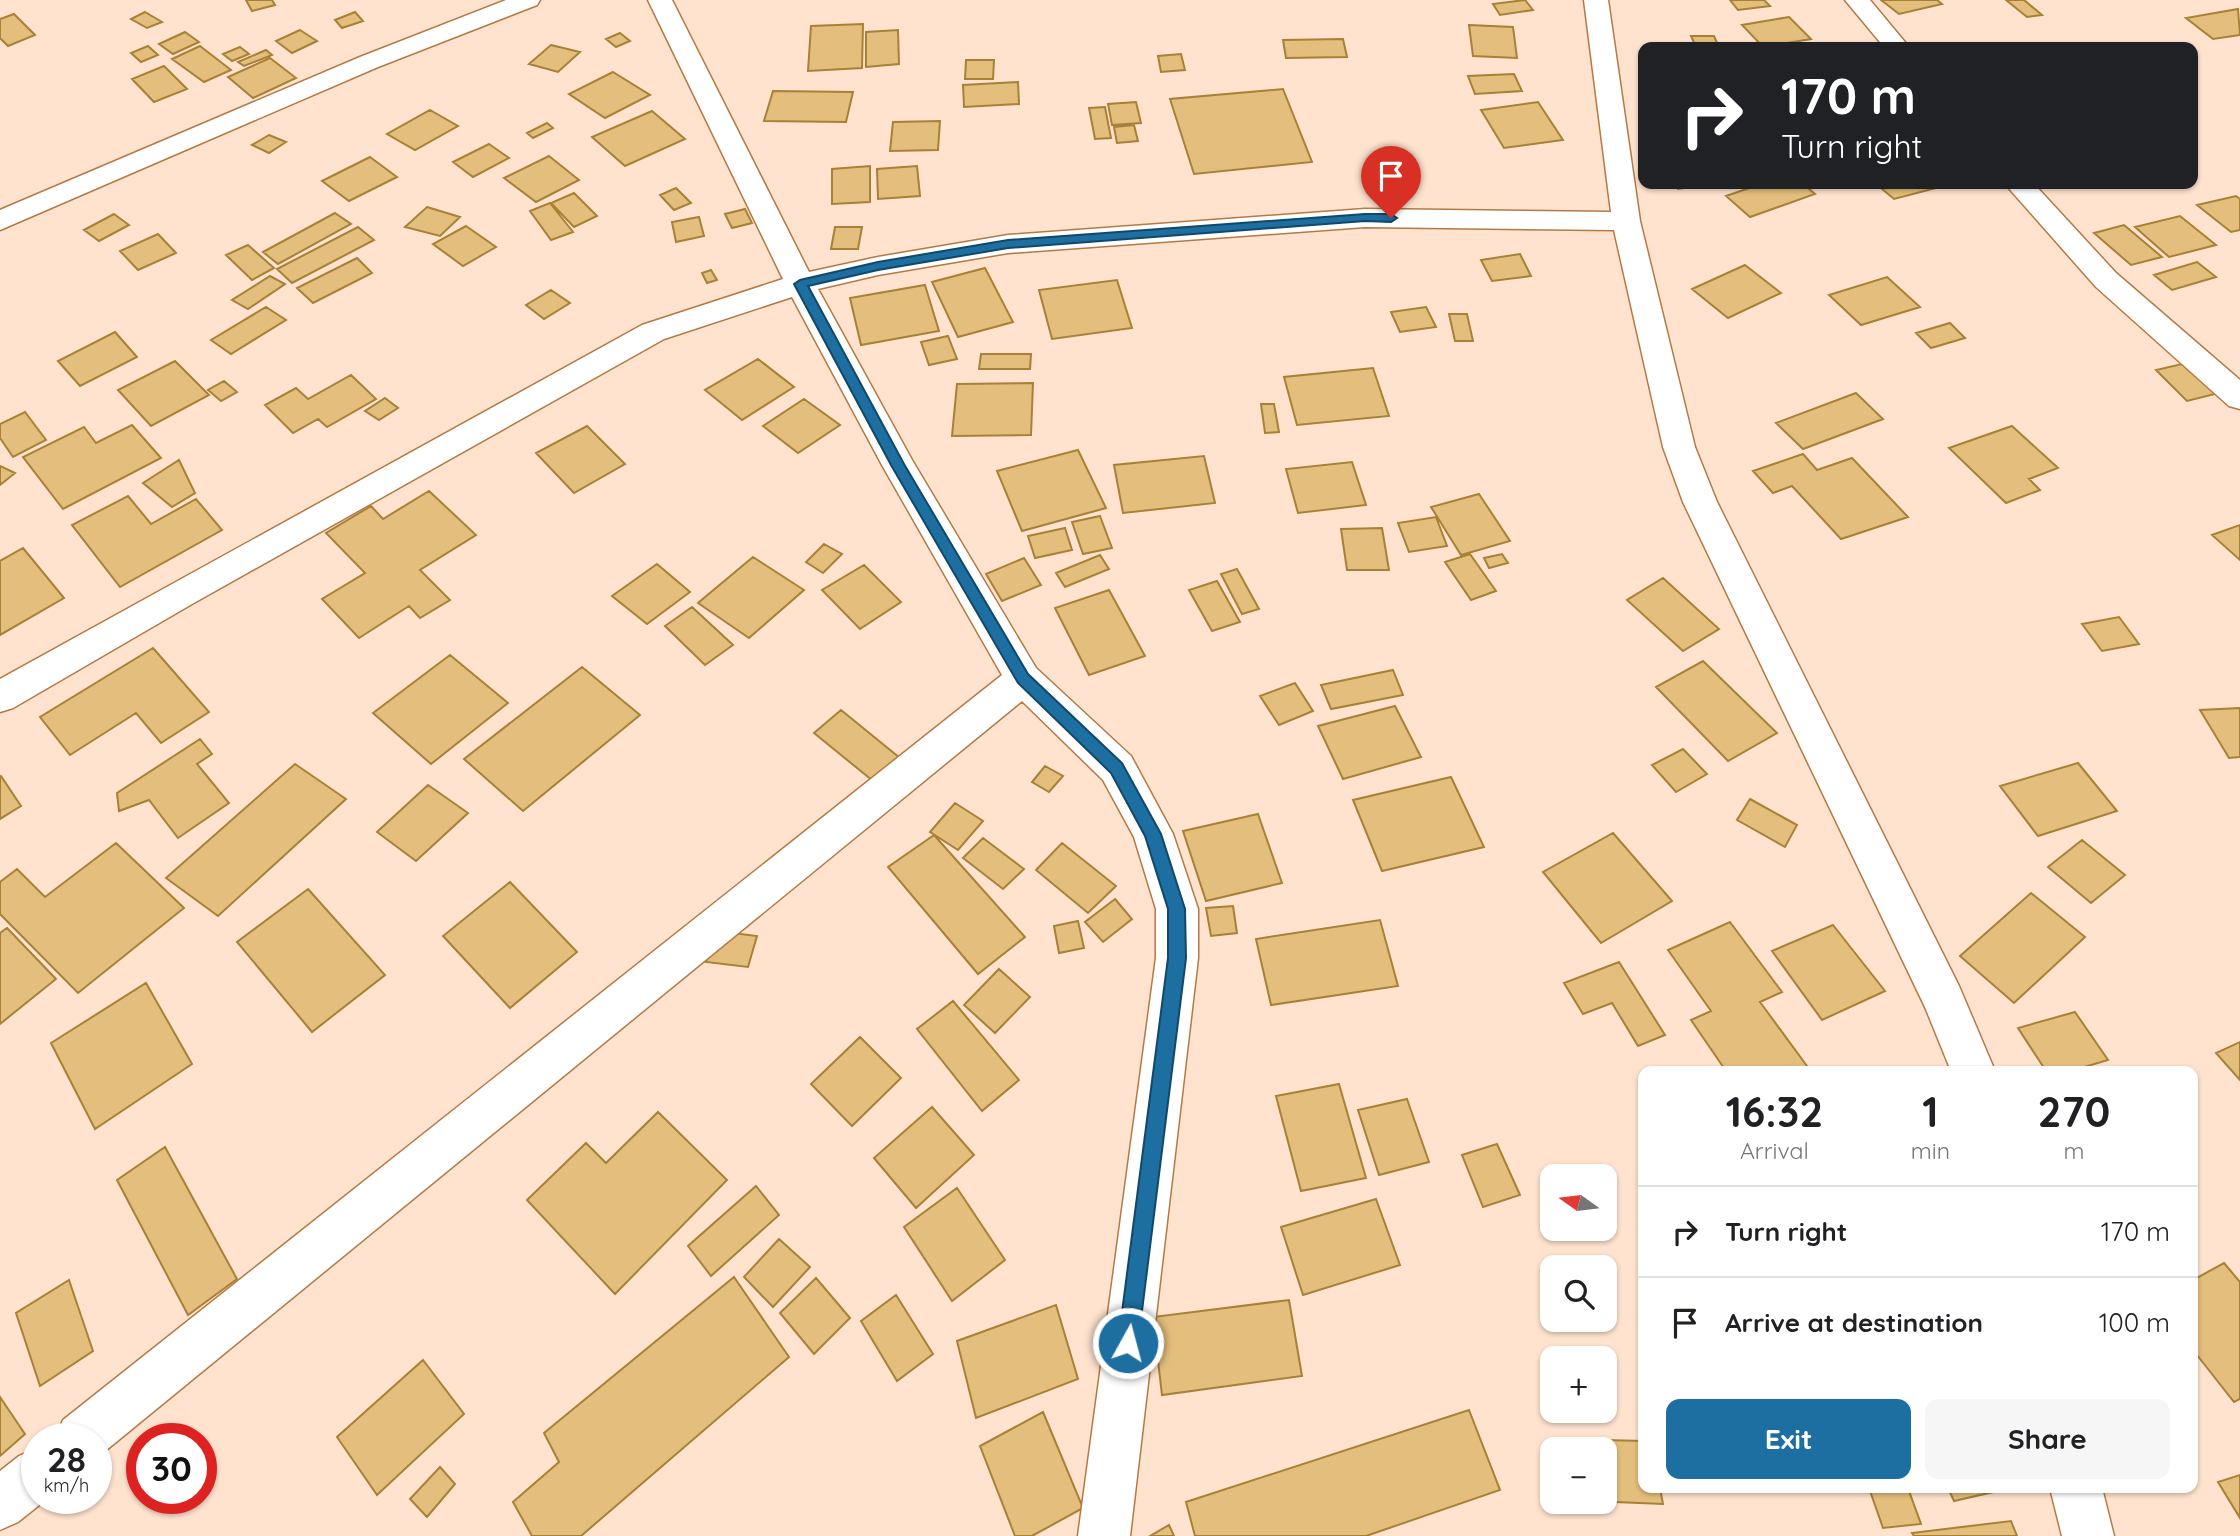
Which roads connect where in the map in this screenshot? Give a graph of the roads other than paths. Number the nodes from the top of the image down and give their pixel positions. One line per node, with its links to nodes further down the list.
1 (528, 0): 7 (street)
2 (660, 0): 9 (street)
3 (1596, 0): 8 (street)
4 (1857, 0): 5 (street)
5 (1892, 42)
6 (2024, 189): 10 (street)
7 (0, 221)
8 (1626, 221): 9 (street); 13 (street)
9 (800, 284): 11 (street); 12 (street)
10 (2240, 398)
11 (1023, 678): 14 (street); 18 (street)
12 (0, 697)
13 (1971, 1066)
14 (100, 1423)
15 (21, 1487): 17 (street)
16 (2077, 1493): 19 (street)
17 (0, 1504)
18 (1104, 1536)
19 (2088, 1536)

